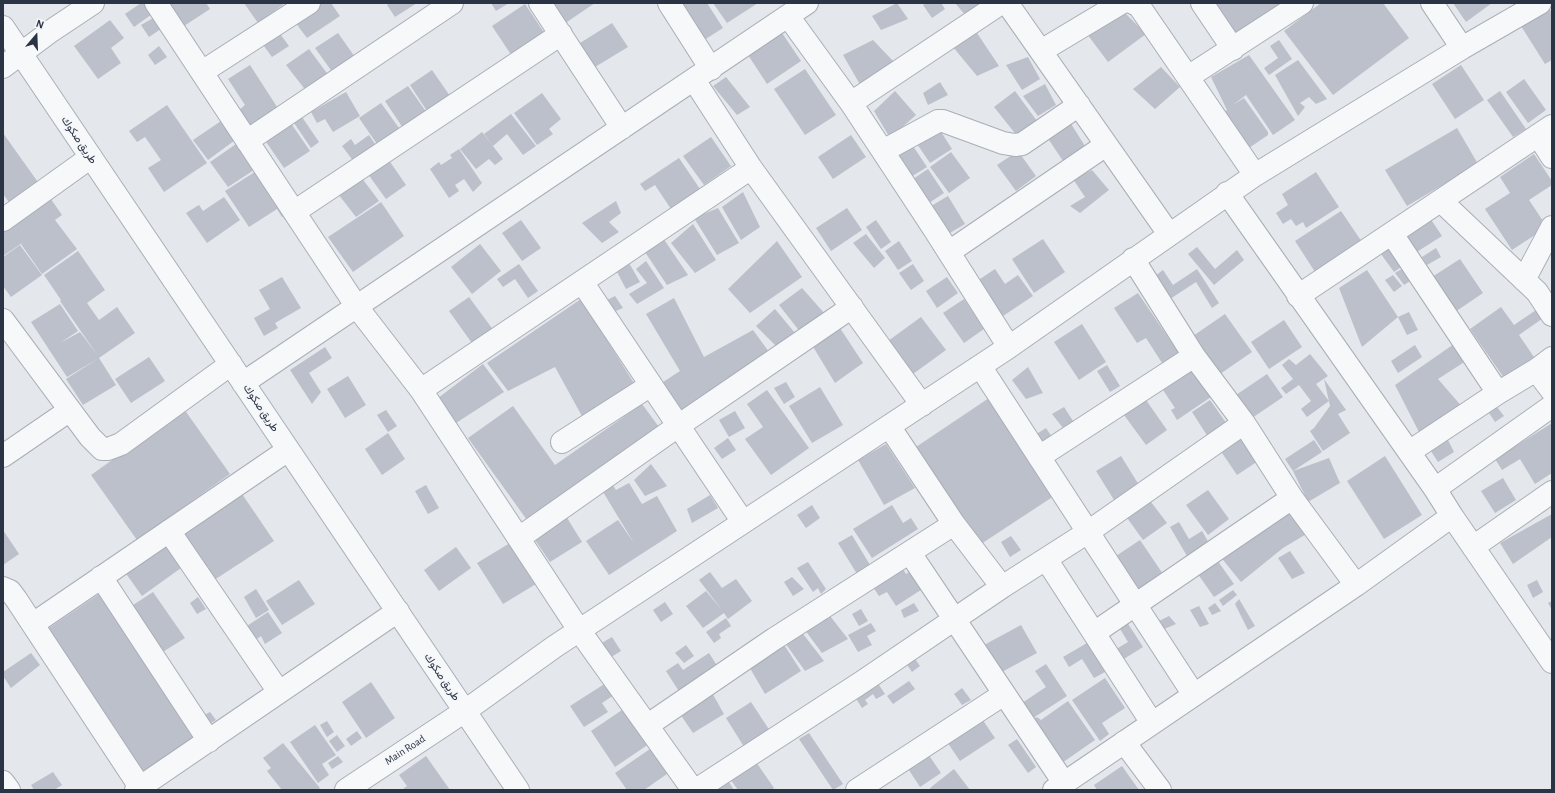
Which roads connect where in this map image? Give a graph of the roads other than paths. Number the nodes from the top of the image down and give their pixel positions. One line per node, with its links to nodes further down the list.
1 (93, 3): 21 (street)
2 (156, 3): 23 (street)
3 (309, 3): 23 (street)
4 (452, 3): 30 (street)
5 (540, 3): 17 (street)
6 (670, 3): 24 (street)
7 (807, 3): 15 (street)
8 (1001, 3): 26 (street)
9 (1007, 3): 20 (street)
10 (1122, 3): 20 (street); 25 (street)
11 (1202, 3): 18 (street)
12 (1302, 3): 18 (street)
13 (1432, 3): 19 (street)
14 (1540, 3): 19 (street, Main Road)
15 (788, 16): 24 (street); 26 (street)
16 (3, 27): 21 (street, طريق صكوك)
17 (561, 34): 28 (street); 39 (street)
18 (1233, 48): 25 (street)
19 (1462, 48): 36 (street, Main Road)
20 (1041, 51): 27 (street)
21 (21, 53): 22 (street); 33 (street, طريق صكوك)
22 (3, 67)
23 (202, 72): 30 (street)
24 (702, 75): 28 (street); 35 (street)
25 (1188, 77): 36 (street)
26 (851, 103): 32 (street)
27 (1079, 105): 31 (street); 32 (street)
28 (622, 128): 49 (street)
29 (1545, 131): 34 (street); 38 (street)
30 (248, 141): 39 (street)
31 (1106, 145): 42 (street); 44 (street)
32 (883, 151): 44 (street)
33 (91, 157): 40 (street); 55 (street, طريق صكوك)
34 (1552, 157)
35 (751, 168): 47 (street); 50 (street)
36 (1255, 175): 37 (street, Main Road)
37 (1227, 193): 42 (street, Main Road); 48 (street)
38 (1441, 201): 43 (street); 46 (street)
39 (294, 212): 49 (street)
40 (3, 220)
41 (1552, 227): 46 (street)
42 (1169, 234): 45 (street, Main Road)
43 (1392, 234): 48 (street); 62 (street)
44 (949, 252): 53 (street)
45 (1133, 259): 53 (street, Main Road); 54 (street)
46 (1524, 280): 51 (street)
47 (582, 282): 59 (street); 60 (street)
48 (1298, 296): 71 (street)
49 (357, 306): 58 (street); 60 (street)
50 (852, 307): 63 (street); 67 (street)
51 (1552, 315)
52 (3, 320): 65 (street)
53 (1009, 347): 57 (street, Main Road)
54 (1194, 356): 66 (street); 73 (street)
55 (231, 364): 58 (street, طريق صكوك); 65 (street)
56 (1544, 364): 61 (street); 62 (street)
57 (980, 366): 63 (street, Main Road); 73 (street)
58 (243, 383): 70 (street, طريق صكوك)
59 (651, 385): 67 (street); 69 (street)
60 (421, 390): 82 (street)
61 (1552, 391)
62 (1498, 393): 71 (street)
63 (922, 405): 68 (street, Main Road)
64 (1552, 406): 74 (street)
65 (70, 410): 72 (street)
66 (1244, 423): 76 (street); 81 (street)
67 (678, 426): 78 (street); 82 (street)
68 (889, 426): 78 (street, Main Road); 79 (street)
69 (562, 442)
70 (288, 450): 80 (street); 91 (street, طريق صكوك)
71 (1409, 452): 74 (street)
72 (3, 456)
73 (1040, 457): 81 (street)
74 (1436, 489): 77 (street)
75 (1552, 492): 83 (street)
76 (1292, 498): 87 (street); 90 (street)
77 (1452, 516): 83 (street); 87 (street)
78 (742, 522): 94 (street, Main Road)
79 (954, 524): 84 (street); 88 (street)
80 (169, 531): 86 (street); 97 (street)
81 (1088, 532): 85 (street); 90 (street)
82 (519, 538): 94 (street)
83 (1473, 546): 96 (street)
84 (910, 553): 92 (street); 102 (street)
85 (1046, 559): 88 (street); 95 (street)
86 (102, 577): 93 (street); 103 (street)
87 (1356, 585): 99 (street)
88 (1002, 587): 92 (street)
89 (3, 588): 93 (street)
90 (1135, 604): 95 (street); 99 (street)
91 (398, 611): 97 (street); 100 (street, طريق صكوك)
92 (953, 618): 98 (street); 112 (street)
93 (33, 624): 107 (street)
94 (580, 630): 100 (street, Main Road); 102 (street)
95 (1094, 633): 101 (street)
96 (1552, 662)
97 (279, 692): 103 (street)
98 (1004, 694): 106 (street); 113 (street)
99 (1194, 695): 101 (street)
100 (465, 711): 109 (street, Main Road); 110 (street, طريق صكوك)
101 (1152, 723): 104 (street)
102 (648, 725): 111 (street)
103 (208, 741): 107 (street)
104 (1124, 742): 106 (street); 114 (street)
105 (3, 782): 108 (street)
106 (1059, 786)
107 (138, 789)
108 (8, 790)
109 (346, 790)
110 (518, 790)
111 (693, 790)
112 (696, 790)
113 (857, 790)
114 (1160, 790)

